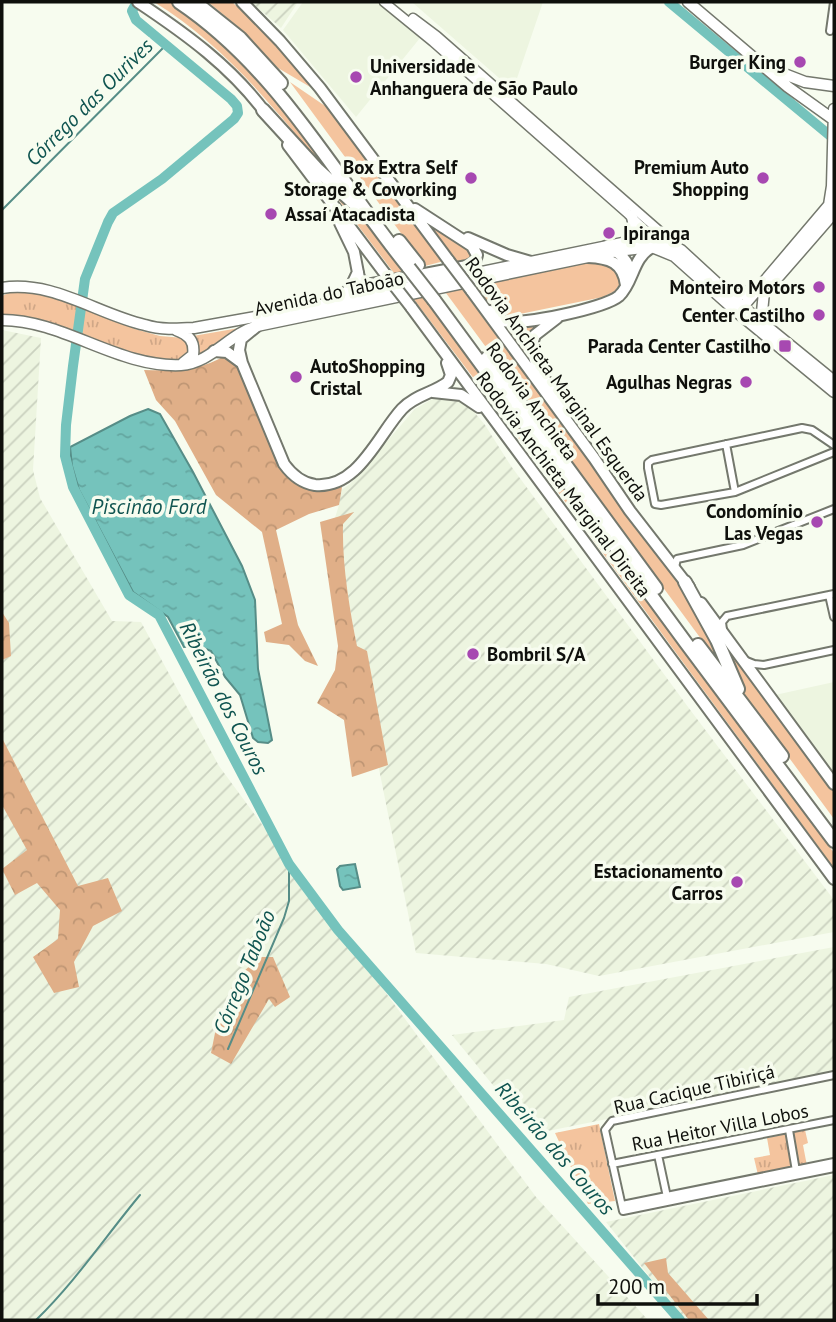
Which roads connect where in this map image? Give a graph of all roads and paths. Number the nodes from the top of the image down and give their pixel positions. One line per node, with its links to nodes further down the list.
1 (138, 2): 15 (highway, Rodovia Anchieta Marginal Direita)
2 (179, 2): 25 (highway, Rodovia Anchieta)
3 (195, 2): 32 (highway, Rodovia Anchieta)
4 (242, 2): 19 (highway, Rodovia Anchieta Marginal Esquerda)
5 (384, 2): 22 (street)
6 (392, 2): 22 (street)
7 (688, 2): 10 (main road)
8 (834, 2): 9 (street)
9 (830, 31)
10 (764, 65): 11 (main road); 13 (main road)
11 (819, 84): 12 (main road); 13 (main road)
12 (834, 86)
13 (809, 103): 16 (main road)
14 (834, 109): 16 (main road)
15 (263, 110): 21 (highway, Rodovia Anchieta Marginal Direita); 25 (highway)
16 (834, 120): 17 (main road)
17 (834, 128): 18 (main road)
18 (833, 149): 20 (main road)
19 (390, 183): 24 (highway); 41 (highway, Rodovia Anchieta Marginal Esquerda, bridge)
20 (832, 200): 35 (main road)
21 (330, 202): 33 (highway); 47 (highway, Rodovia Anchieta Marginal Direita, bridge)
22 (631, 213): 26 (main road); 27 (street); 29 (street)
23 (834, 213): 37 (main road)
24 (456, 234): 31 (highway); 33 (highway)
25 (386, 236): 32 (highway, Rodovia Anchieta)
26 (627, 242): 27 (main road, Avenida do Taboão); 28 (main road, Avenida do Taboão)
27 (653, 244): 28 (main road, Avenida do Taboão); 29 (main road, Avenida do Taboão); 34 (highway)
28 (612, 249): 30 (main road, Avenida do Taboão); 31 (main road, Avenida do Taboão); 34 (highway)
29 (678, 253): 38 (main road); 42 (main road)
30 (588, 257): 34 (highway); 46 (main road, Avenida do Taboão)
31 (531, 262): 40 (main road, Avenida do Taboão)
32 (413, 267): 39 (highway, Rodovia Anchieta, bridge)
33 (358, 272): 40 (highway)
34 (629, 280): 43 (highway)
35 (767, 281): 38 (main road); 42 (main road)
36 (2, 290): 48 (main road, Avenida do Taboão)
37 (764, 292): 42 (main road); 45 (main road)
38 (727, 293): 42 (main road)
39 (438, 299): 69 (highway, Rodovia Anchieta); 72 (highway, Rodovia Anchieta)
40 (332, 303): 48 (main road, Avenida do Taboão)
41 (480, 303): 43 (highway); 59 (highway, Rodovia Anchieta Marginal Esquerda)
42 (744, 313): 45 (main road); 53 (main road)
43 (563, 314): 59 (highway)
44 (3, 319): 51 (main road)
45 (764, 324): 52 (main road)
46 (257, 326): 49 (main road, Avenida do Taboão); 50 (highway)
47 (426, 327): 54 (highway); 55 (highway, Rodovia Anchieta Marginal Direita)
48 (175, 330): 51 (main road)
49 (214, 351): 50 (highway); 51 (main road, Avenida do Taboão)
50 (242, 363): 54 (highway)
51 (180, 365)
52 (834, 381)
53 (834, 392)
54 (426, 393): 55 (highway)
55 (492, 418): 73 (highway, Rodovia Anchieta Marginal Direita)
56 (726, 444): 57 (street); 60 (street); 60 (street)
57 (834, 445)
58 (834, 453): 60 (street)
59 (594, 458): 62 (highway, Rodovia Anchieta Marginal Esquerda)
60 (735, 492)
61 (834, 509): 62 (street)
62 (674, 569): 63 (highway, Rodovia Anchieta Marginal Esquerda)
63 (685, 582): 66 (highway, Rodovia Anchieta Marginal Esquerda); 69 (highway)
64 (832, 594): 65 (street); 66 (street)
65 (834, 617)
66 (723, 632): 68 (highway, Rodovia Anchieta Marginal Esquerda)
67 (834, 650): 68 (street)
68 (744, 660): 70 (highway, Rodovia Anchieta Marginal Esquerda)
69 (745, 705): 71 (highway, Rodovia Anchieta)
70 (834, 784)
71 (834, 827)
72 (834, 841)
73 (834, 879)
74 (834, 1074): 79 (street, Rua Cacique Tibiriçá)
75 (834, 1120): 76 (street, Rua Heitor Villa Lobos)
76 (789, 1130): 77 (street, Rua Heitor Villa Lobos); 81 (street)
77 (658, 1155): 79 (street, Rua Heitor Villa Lobos); 82 (street)
78 (834, 1162): 81 (street)
79 (612, 1164): 82 (street, Rua Cacique Tibiriçá)
80 (834, 1168): 81 (street)
81 (797, 1173): 82 (street)
82 (667, 1199)

